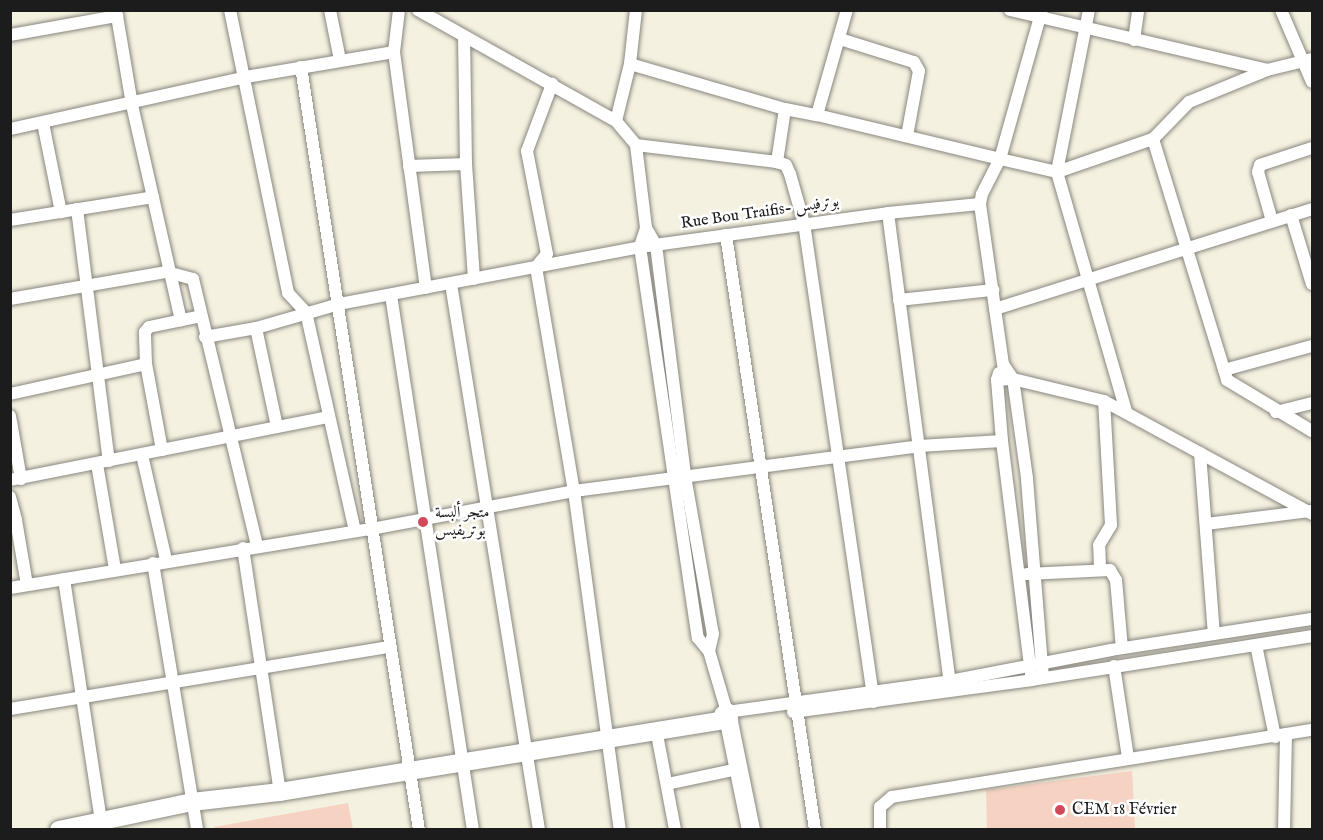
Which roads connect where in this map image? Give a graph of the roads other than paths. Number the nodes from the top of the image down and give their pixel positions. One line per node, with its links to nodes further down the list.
1 (230, 10): 24 (street)
2 (330, 10): 19 (street)
3 (399, 10): 18 (street)
4 (418, 10): 15 (street)
5 (636, 10): 21 (street)
6 (847, 10): 16 (street)
7 (1010, 10): 12 (street)
8 (1089, 10): 13 (street)
9 (1138, 10): 17 (street)
10 (1284, 11): 20 (street)
11 (117, 12): 14 (street); 27 (street)
12 (1041, 15): 13 (street); 37 (street)
13 (1085, 30): 17 (street); 41 (street)
14 (10, 35)
15 (464, 36): 26 (street); 39 (street)
16 (840, 39): 29 (street); 33 (street)
17 (1134, 40): 23 (street)
18 (394, 52): 19 (street); 40 (street)
19 (340, 60): 22 (street)
20 (1307, 60): 23 (street); 25 (street)
21 (630, 64): 28 (street); 30 (street)
22 (301, 67): 24 (street); 69 (street)
23 (1268, 70): 34 (street)
24 (246, 77): 27 (street); 71 (street)
25 (1312, 82)
26 (552, 84): 30 (street); 57 (street)
27 (132, 105): 31 (street); 42 (street)
28 (785, 109): 29 (street); 38 (street)
29 (817, 115): 33 (street)
30 (616, 120): 35 (street)
31 (43, 123): 32 (street); 46 (street)
32 (10, 129)
33 (907, 135): 37 (street)
34 (1153, 139): 41 (street); 56 (street)
35 (636, 145): 38 (street); 52 (street)
36 (1312, 148): 50 (street)
37 (1000, 159): 41 (street); 43 (street)
38 (777, 162): 51 (street)
39 (466, 164): 40 (street); 59 (street)
40 (409, 166): 64 (street)
41 (1057, 172): 60 (street)
42 (153, 197): 44 (street); 58 (street)
43 (980, 204): 47 (street, Rue Bou Traifis- بوترفيس); 65 (street)
44 (77, 209): 46 (street); 63 (street)
45 (1312, 209): 48 (street)
46 (62, 212): 49 (street)
47 (888, 213): 51 (street, Rue Bou Traifis- بوترفيس); 68 (street)
48 (1291, 215): 50 (street); 62 (street)
49 (10, 220)
50 (1272, 221): 56 (street)
51 (804, 223): 53 (street, Rue Bou Traifis- بوترفيس); 98 (street)
52 (646, 228): 54 (street); 55 (street)
53 (726, 235): 54 (street, Rue Bou Traifis- بوترفيس); 100 (street)
54 (657, 245): 55 (street, Rue Bou Traifis- بوترفيس); 101 (street)
55 (640, 247): 57 (street, Rue Bou Traifis- بوترفيس); 101 (street)
56 (1186, 248): 60 (street); 79 (street)
57 (536, 267): 59 (street); 105 (street)
58 (167, 272): 63 (street); 72 (street); 73 (street)
59 (474, 279): 61 (street)
60 (1087, 279): 70 (street); 86 (street)
61 (451, 284): 64 (street); 107 (street)
62 (1312, 284)
63 (85, 286): 67 (street); 80 (street)
64 (426, 288): 66 (street)
65 (993, 290): 68 (street); 70 (street)
66 (391, 295): 69 (street); 109 (street)
67 (10, 299)
68 (899, 300): 94 (street)
69 (339, 304): 71 (street); 112 (street)
70 (995, 309): 78 (street)
71 (306, 312): 74 (street); 89 (street)
72 (201, 316): 73 (street); 75 (street)
73 (181, 320): 77 (street)
74 (256, 328): 75 (street); 90 (street)
75 (205, 337): 92 (street)
76 (1312, 346): 79 (street)
77 (146, 364): 80 (street); 95 (street)
78 (1003, 364): 81 (street); 82 (street)
79 (1224, 370): 87 (street)
80 (97, 374): 83 (street); 99 (street)
81 (1013, 378): 82 (street); 84 (street); 102 (street)
82 (997, 380): 93 (street)
83 (10, 394)
84 (1104, 401): 86 (street); 117 (street)
85 (1312, 403): 87 (street)
86 (1126, 411): 96 (street)
87 (1276, 412): 91 (street)
88 (10, 416): 103 (street)
89 (328, 417): 90 (street); 113 (street)
90 (277, 426): 92 (street)
91 (1312, 431)
92 (232, 435): 95 (street); 114 (street)
93 (1002, 441): 94 (street); 104 (street)
94 (919, 446): 98 (street); 133 (street)
95 (162, 450): 97 (street)
96 (1200, 453): 108 (street); 111 (street)
97 (142, 455): 99 (street); 116 (street)
98 (838, 458): 100 (street); 135 (street)
99 (103, 462): 103 (street); 118 (street)
100 (761, 467): 101 (street); 137 (street)
101 (679, 477): 105 (street); 139 (street)
102 (1027, 478): 104 (street); 119 (street)
103 (16, 479)
104 (1008, 480): 120 (street)
105 (574, 491): 107 (street); 143 (street)
106 (10, 497): 110 (street)
107 (486, 507): 109 (street); 144 (street)
108 (1312, 512): 111 (street)
109 (426, 519): 112 (street); 146 (street)
110 (13, 520): 122 (street)
111 (1206, 524): 125 (street)
112 (371, 529): 113 (street); 128 (street)
113 (355, 531): 114 (street)
114 (257, 545): 115 (street)
115 (243, 548): 116 (street); 130 (street)
116 (160, 561): 118 (street); 134 (street)
117 (1100, 568): 119 (street); 129 (street)
118 (115, 569): 121 (street)
119 (1035, 573): 120 (street); 132 (street)
120 (1019, 574): 132 (street)
121 (64, 579): 122 (street); 136 (street)
122 (27, 585): 123 (street)
123 (10, 588)
124 (1312, 619): 125 (street)
125 (1214, 633): 129 (street)
126 (1312, 636): 127 (street)
127 (1256, 645): 131 (street); 142 (street)
128 (388, 646): 130 (street); 148 (street)
129 (1122, 648): 132 (street)
130 (261, 666): 134 (street); 150 (street)
131 (1114, 666): 132 (street); 145 (street)
132 (1037, 673): 133 (street); 135 (street)
133 (950, 681): 135 (street)
134 (171, 683): 136 (street); 151 (street)
135 (873, 696): 137 (street)
136 (84, 698): 138 (street); 152 (street)
137 (798, 707): 139 (street); 161 (street)
138 (10, 709)
139 (724, 717): 140 (street); 147 (street)
140 (656, 729): 143 (street); 149 (street)
141 (1312, 730): 142 (street)
142 (1280, 736): 145 (street); 163 (street)
143 (605, 738): 144 (street); 158 (street)
144 (527, 750): 146 (street); 157 (street)
145 (1128, 758): 162 (street)
146 (461, 760): 148 (street); 156 (street)
147 (738, 769): 149 (street); 160 (street)
148 (410, 770): 150 (street); 155 (street)
149 (667, 784): 159 (street)
150 (280, 792): 151 (street)
151 (192, 802): 152 (street); 154 (street)
152 (102, 826): 153 (street)
153 (59, 830)
154 (197, 830)
155 (419, 830)
156 (473, 830)
157 (539, 830)
158 (620, 830)
159 (675, 830)
160 (751, 830)
161 (815, 830)
162 (880, 830)
163 (1284, 830)

